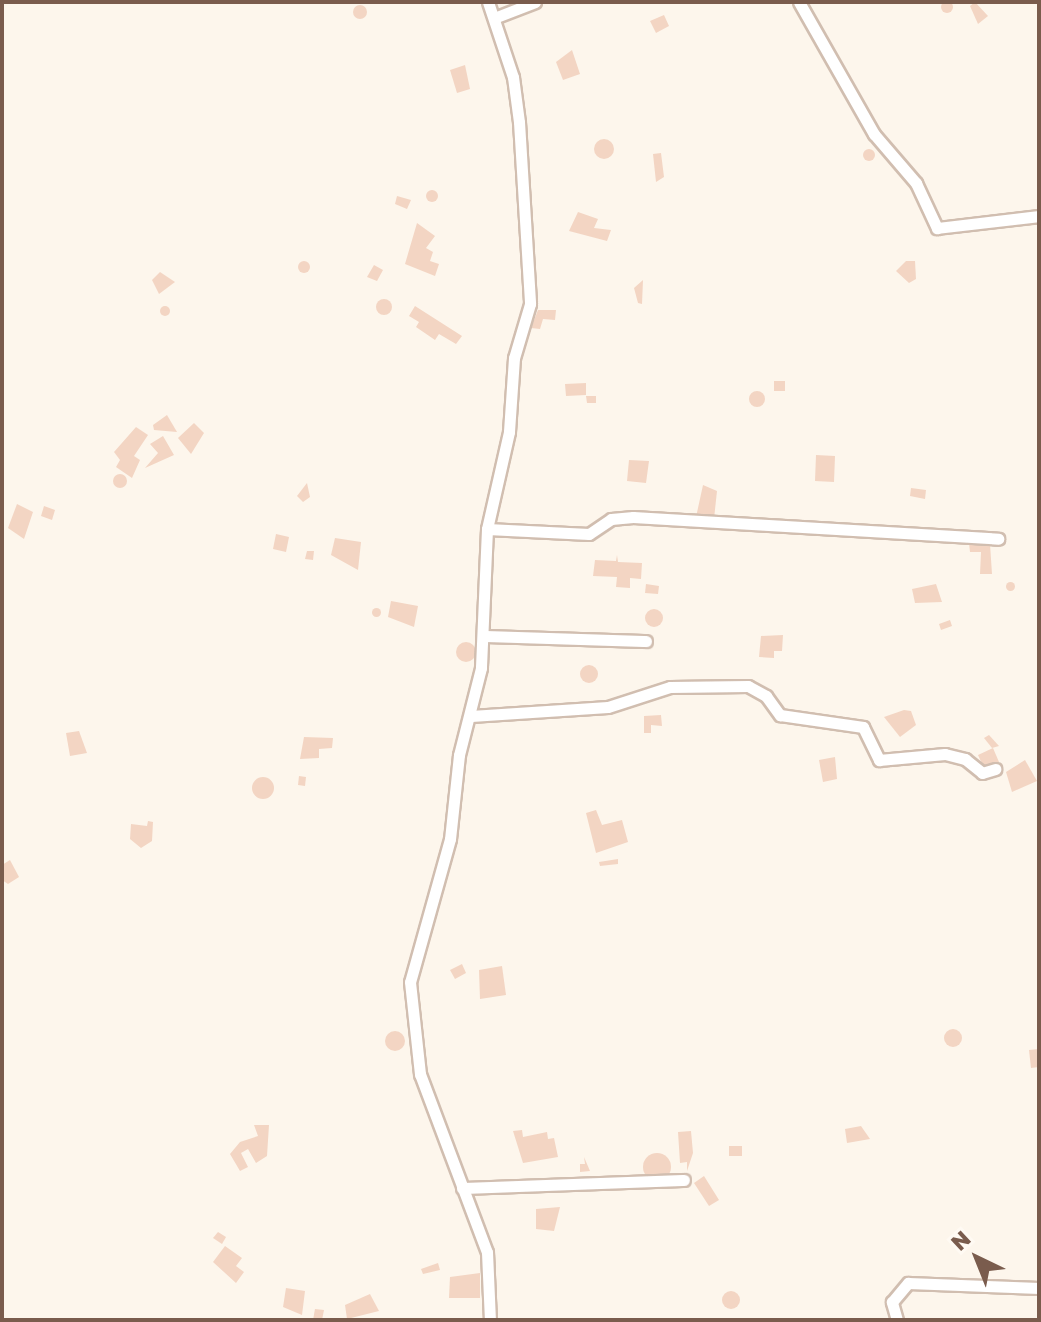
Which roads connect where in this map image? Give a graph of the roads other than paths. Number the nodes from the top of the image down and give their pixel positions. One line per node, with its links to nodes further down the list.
1 (488, 2): 4 (street)
2 (535, 2): 4 (street)
3 (799, 2): 5 (street)
4 (494, 18): 6 (street)
5 (1039, 216)
6 (487, 529): 7 (street); 8 (street)
7 (998, 539)
8 (483, 636): 9 (street); 10 (street)
9 (646, 641)
10 (471, 716): 11 (street); 13 (street)
11 (995, 769)
12 (684, 1180): 13 (street)
13 (462, 1188): 15 (street)
14 (1039, 1288): 16 (street)
15 (490, 1320)
16 (897, 1320)

